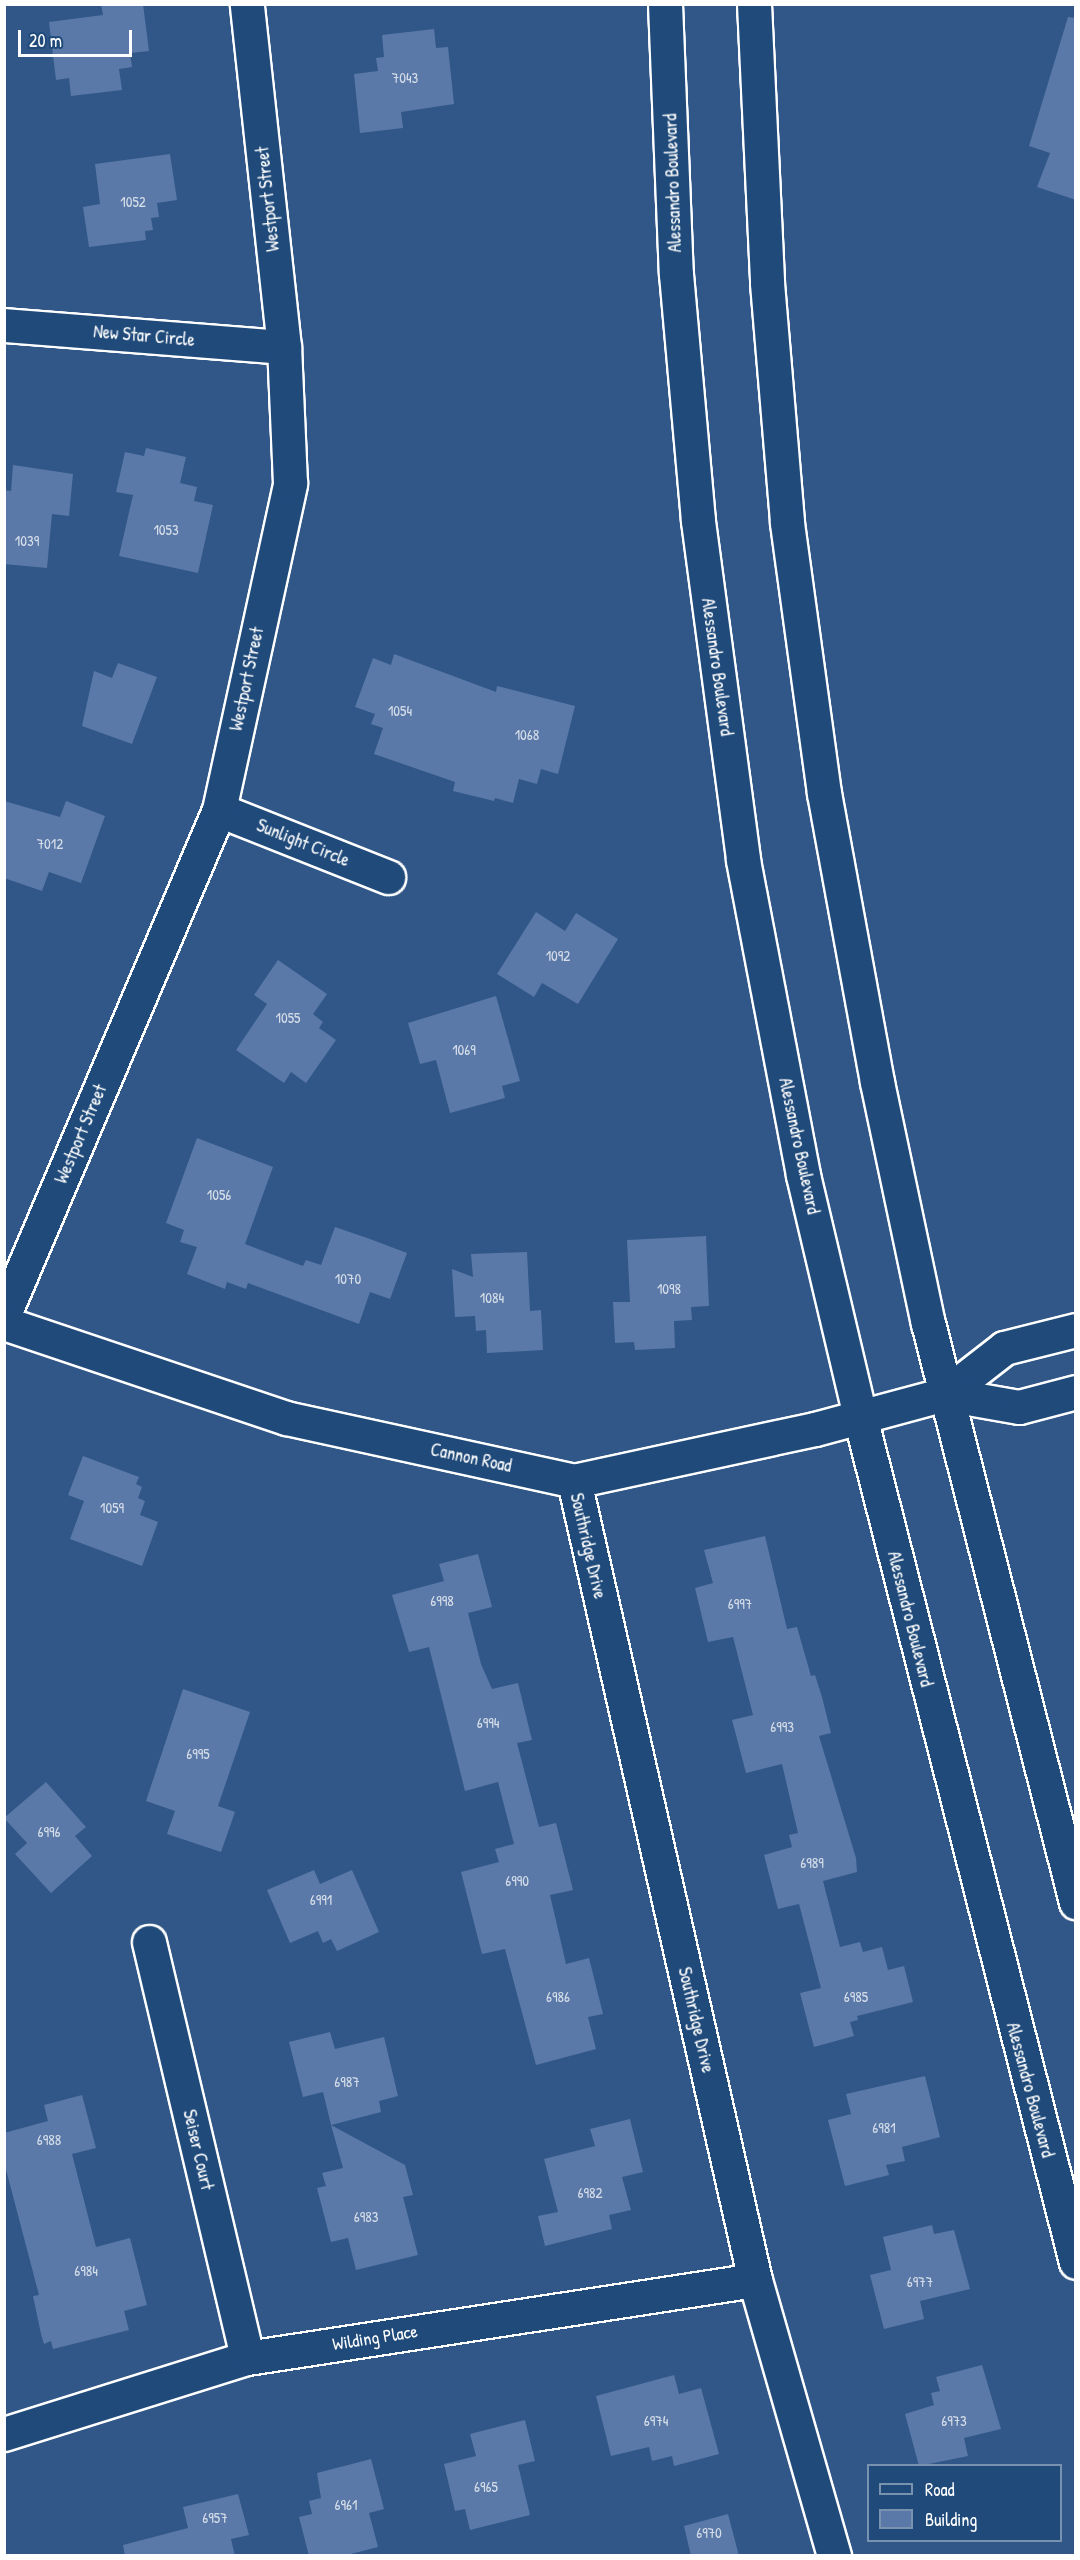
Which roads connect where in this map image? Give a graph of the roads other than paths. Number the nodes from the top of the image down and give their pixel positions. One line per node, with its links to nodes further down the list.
1 (247, 4): 5 (street, Westport Street)
2 (665, 4): 13 (street, Alessandro Boulevard)
3 (754, 4): 12 (street)
4 (4, 325): 5 (street, New Star Circle)
5 (284, 348): 6 (street, Westport Street)
6 (219, 810): 7 (street, Sunlight Circle); 8 (street, Westport Street)
7 (388, 877)
8 (4, 1314)
9 (4, 1323): 14 (street, Cannon Road)
10 (1076, 1330): 12 (street, Cannon Road)
11 (1076, 1392): 12 (street, Cannon Road)
12 (945, 1395): 13 (street, Cannon Road); 15 (street)
13 (860, 1417): 14 (street, Cannon Road); 17 (street, Alessandro Boulevard)
14 (573, 1480): 18 (street, Southridge Drive)
15 (1076, 1902)
16 (149, 1942): 19 (street, Seiser Court)
17 (1076, 2262)
18 (754, 2280): 19 (street, Wilding Place); 21 (street, Southridge Drive)
19 (247, 2358): 20 (street, Wilding Place)
20 (4, 2434)
21 (834, 2556)

